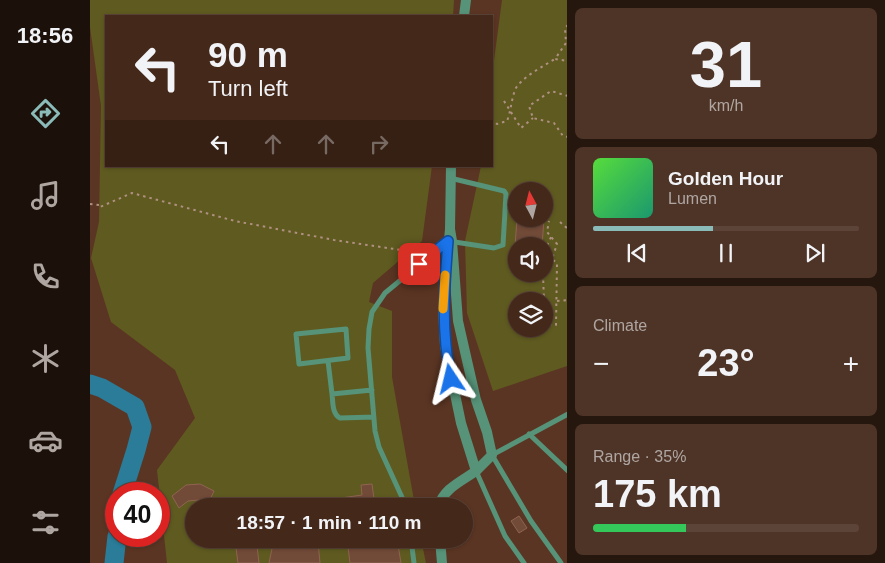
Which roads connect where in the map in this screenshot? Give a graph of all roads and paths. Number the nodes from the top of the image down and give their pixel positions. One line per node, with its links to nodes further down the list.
1 (466, 0): 2 (street)
2 (464, 15)
3 (567, 26): 4 (path)
4 (555, 59): 5 (path); 8 (path)
5 (567, 61)
6 (567, 96): 9 (path)
7 (504, 101): 8 (path)
8 (510, 112): 9 (path); 10 (path)
9 (533, 118): 11 (path)
10 (493, 121)
11 (567, 137)
12 (451, 167): 13 (street)
13 (450, 178): 20 (street); 20 (lane)
14 (90, 204): 21 (path)
15 (560, 222): 17 (path)
16 (548, 228): 18 (path)
17 (567, 228)
18 (551, 237)
19 (553, 240): 22 (path)
20 (450, 241): 21 (lane); 33 (street); 34 (street)
21 (431, 254): 28 (lane)
22 (553, 255)
23 (553, 260): 25 (path)
24 (567, 300): 25 (path)
25 (557, 301): 26 (path)
26 (553, 325)
27 (328, 361): 27 (lane); 29 (lane)
28 (372, 390): 29 (lane); 31 (lane)
29 (332, 394): 31 (lane)
30 (567, 415): 32 (lane)
31 (374, 417): 36 (lane)
32 (529, 434): 33 (lane); 35 (lane)
33 (492, 455): 34 (street); 43 (lane)
34 (476, 471): 37 (street); 42 (lane)
35 (567, 471)
36 (402, 498)
37 (441, 498)
38 (412, 548): 40 (lane)
39 (441, 548): 41 (street)
40 (414, 563)
41 (442, 563)
42 (524, 563)
43 (561, 563)

